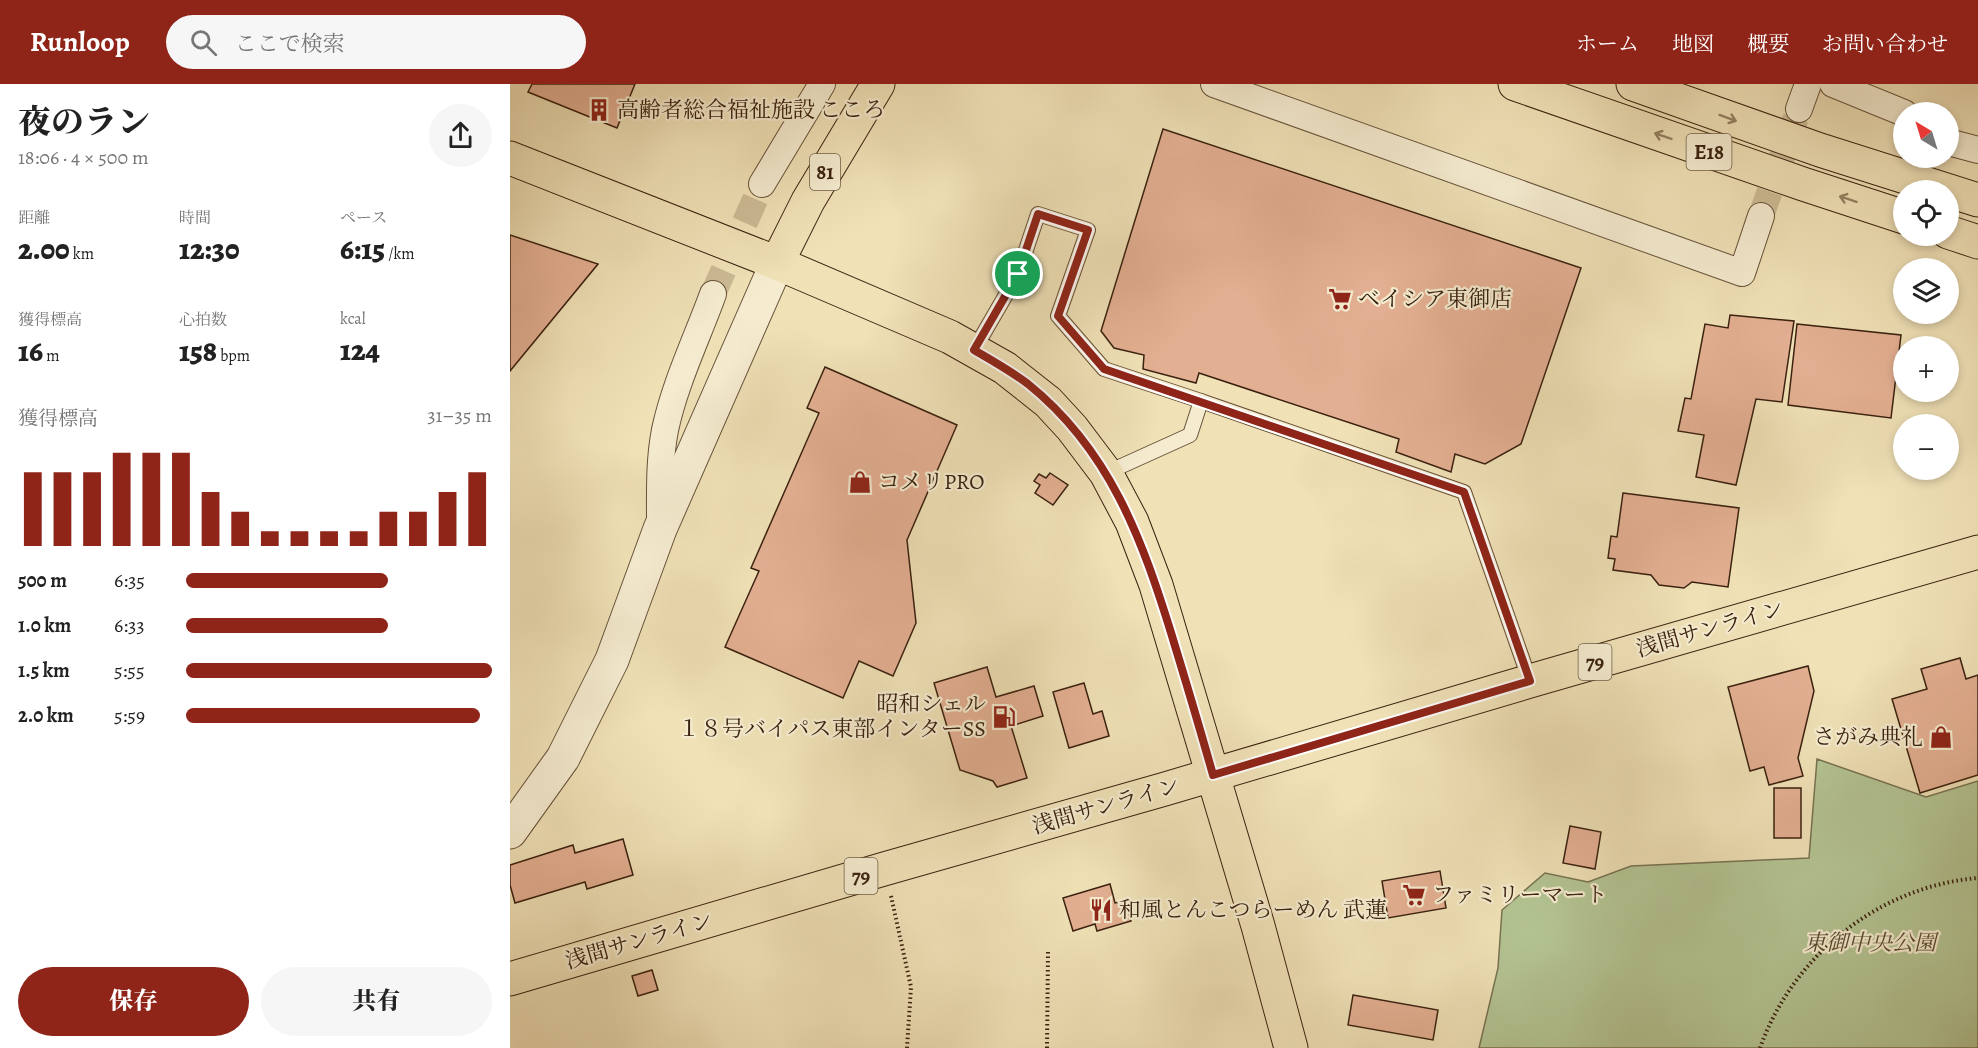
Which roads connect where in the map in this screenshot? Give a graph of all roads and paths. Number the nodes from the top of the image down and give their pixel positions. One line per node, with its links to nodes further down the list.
1 (822, 84): 13 (street)
2 (878, 84): 19 (main road, 81)
3 (1214, 84): 16 (street)
4 (1515, 84): 15 (main road, E18, one-way to 4)
5 (1633, 84): 14 (main road, E18, one-way to 14)
6 (1808, 84): 8 (street)
7 (1833, 84): 9 (street)
8 (1799, 109)
9 (1893, 109)
10 (1959, 145): 11 (street)
11 (1978, 150)
12 (510, 158): 19 (main road)
13 (762, 184)
14 (1978, 200)
15 (1893, 213)
16 (1761, 216)
17 (1959, 236): 18 (main road)
18 (1978, 242)
19 (777, 263): 21 (main road); 24 (street)
20 (714, 294): 24 (street)
21 (974, 350): 22 (lane); 23 (main road)
22 (1201, 401): 23 (lane); 26 (lane)
23 (1106, 473): 27 (main road)
24 (660, 529): 28 (street)
25 (1978, 552): 26 (main road, 浅間サンライン / 79)
26 (1530, 681): 27 (main road, 浅間サンライン / 79)
27 (1213, 775): 29 (main road, 浅間サンライン / 79); 35 (main road)
28 (510, 832)
29 (884, 869): 32 (main road, 浅間サンライン / 79); 33 (path)
30 (1978, 878): 36 (path)
31 (1048, 952): 34 (path)
32 (510, 979)
33 (907, 1048)
34 (1047, 1048)
35 (1292, 1048)
36 (1760, 1048)

